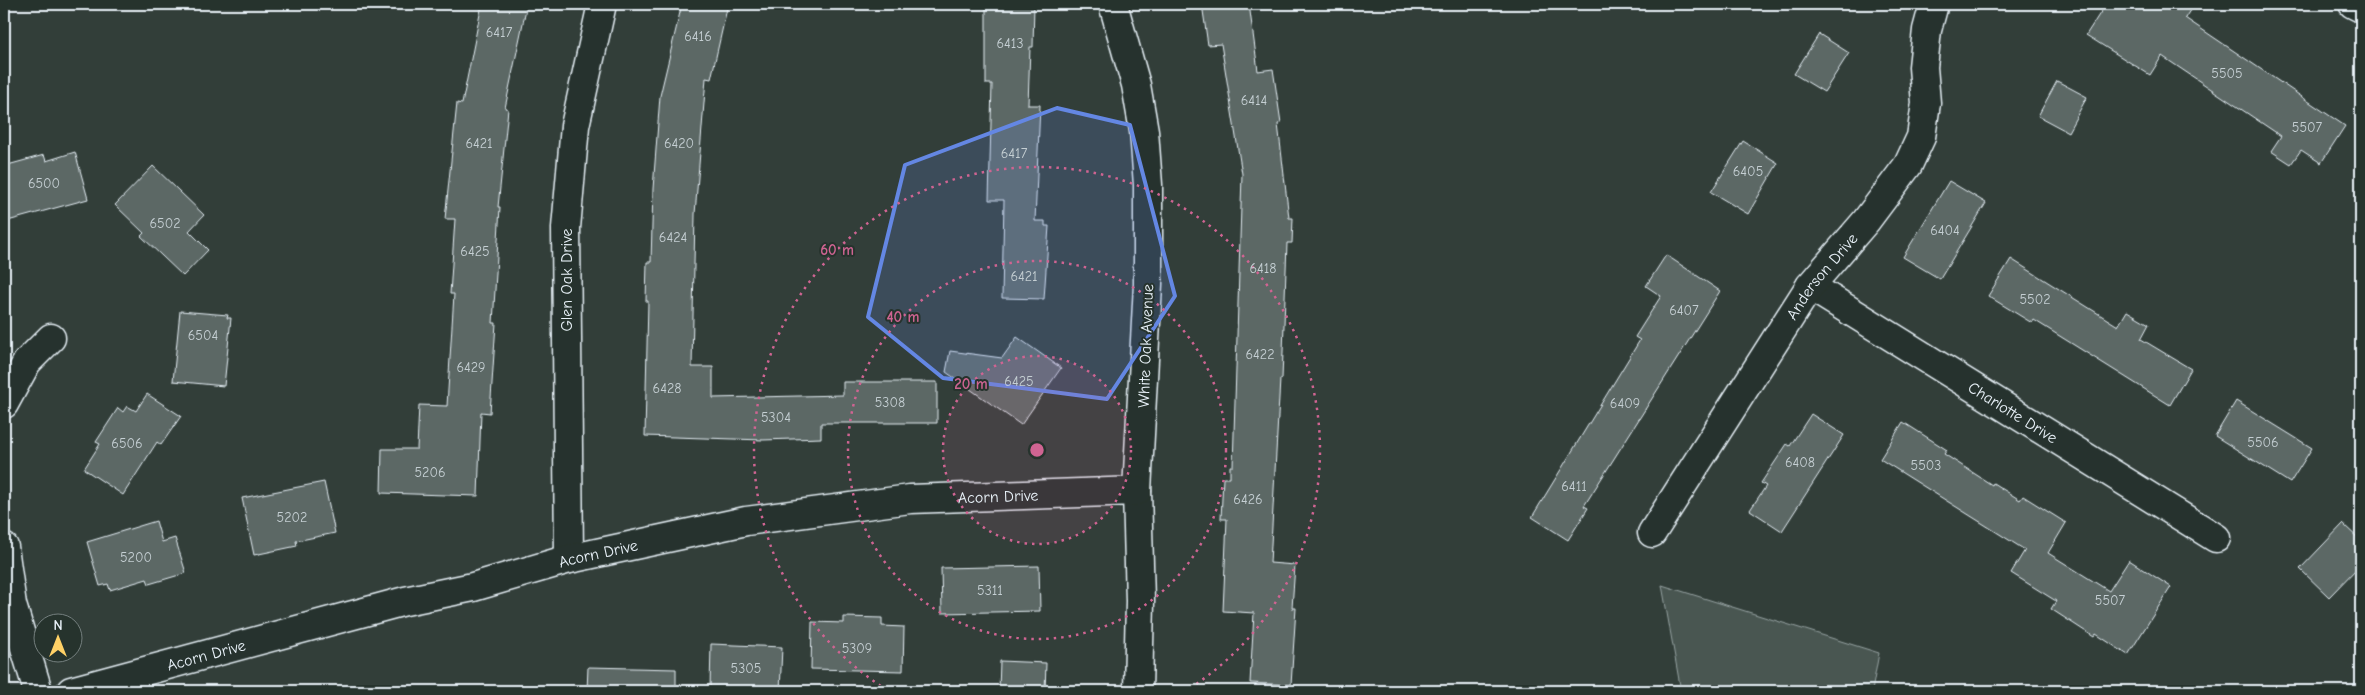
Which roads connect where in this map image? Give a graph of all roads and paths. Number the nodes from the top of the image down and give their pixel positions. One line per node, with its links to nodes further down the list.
1 (602, 4): 13 (street, Glen Oak Drive)
2 (1113, 4): 9 (street, White Oak Avenue)
3 (1934, 4): 6 (street, Anderson Drive)
4 (2353, 4): 5 (street)
5 (2361, 8)
6 (1810, 286): 10 (street, Anderson Drive); 11 (street, Charlotte Drive)
7 (51, 338): 8 (street)
8 (4, 404)
9 (1138, 492): 13 (street, Acorn Drive); 16 (street, White Oak Avenue)
10 (1652, 533)
11 (2216, 538)
12 (4, 546): 14 (street)
13 (568, 559): 15 (street, Acorn Drive)
14 (38, 691)
15 (71, 691)
16 (1138, 691)

